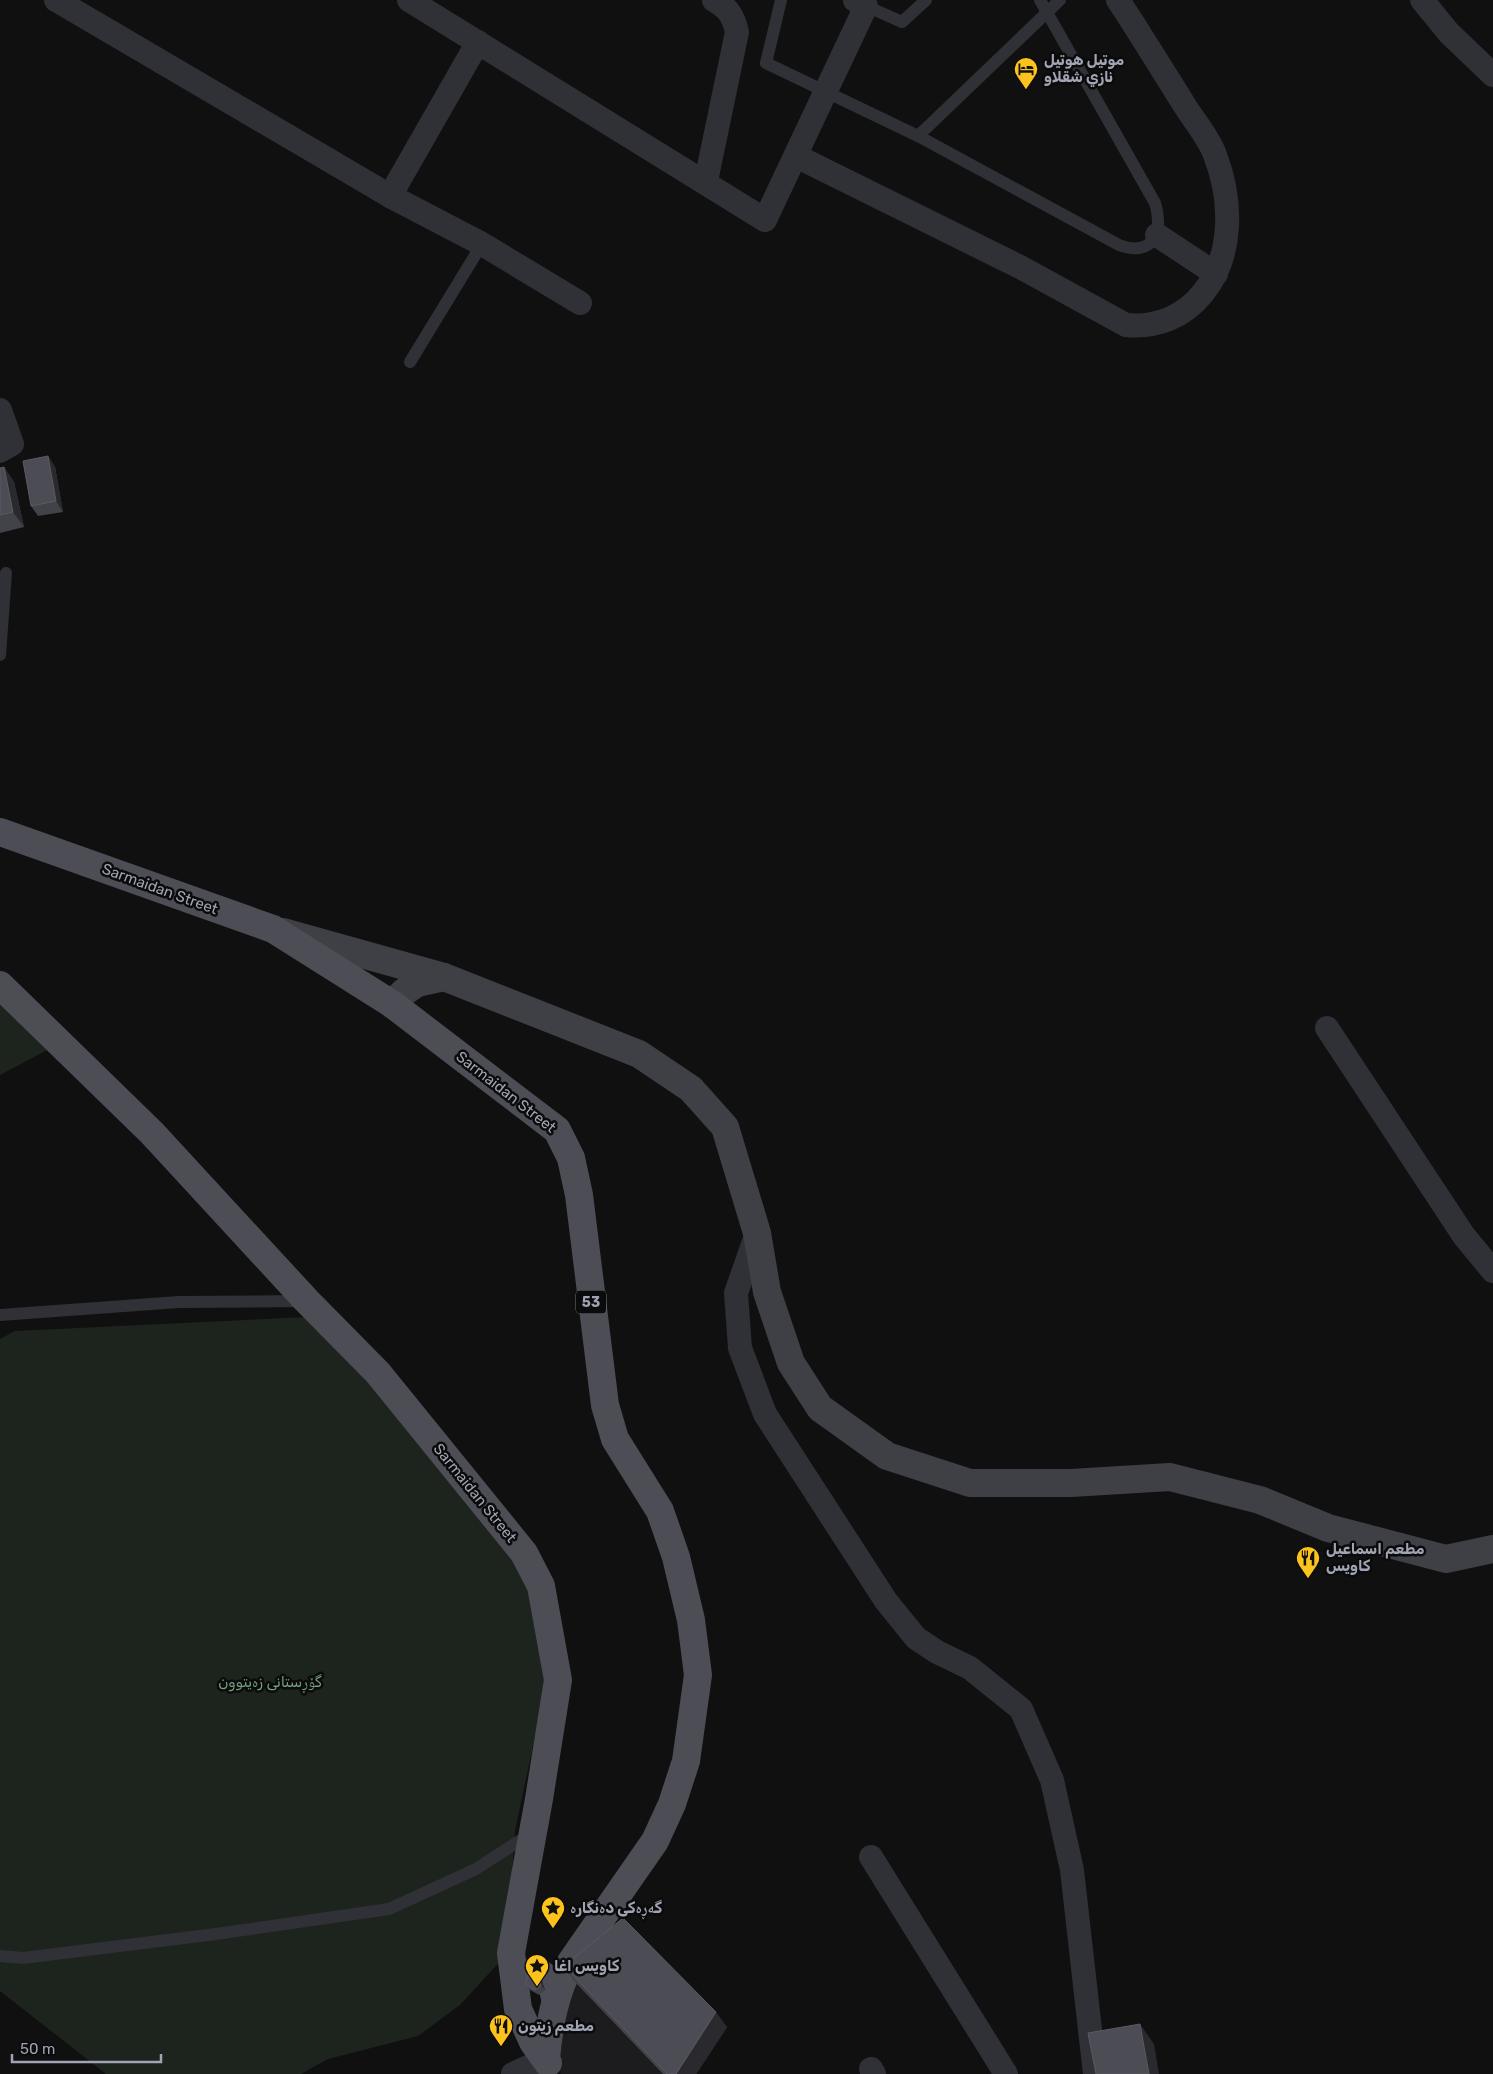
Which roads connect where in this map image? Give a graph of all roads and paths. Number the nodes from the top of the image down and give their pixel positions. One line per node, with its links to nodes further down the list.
1 (56, 0): 18 (street)
2 (410, 0): 12 (street)
3 (714, 0): 17 (street)
4 (781, 0): 14 (lane)
5 (926, 0): 10 (lane)
6 (1040, 0): 11 (lane)
7 (1060, 0): 11 (lane)
8 (1118, 0): 21 (street)
9 (1422, 0): 13 (street)
10 (860, 3): 14 (street)
11 (1047, 13): 15 (lane); 19 (lane)
12 (478, 42): 17 (street); 18 (street)
13 (1493, 75)
14 (824, 90): 15 (lane); 16 (street)
15 (918, 136): 19 (lane)
16 (796, 156): 17 (street); 21 (street)
17 (706, 181)
18 (390, 196): 20 (street)
19 (1156, 235): 21 (street)
20 (482, 244): 22 (street); 23 (lane)
21 (1216, 274)
22 (580, 303)
23 (410, 362)
24 (0, 410): 25 (street)
25 (0, 451)
26 (6, 574): 27 (lane)
27 (0, 655)
28 (0, 832): 29 (main road, Sarmaidan Street / 53)
29 (273, 929): 30 (street); 32 (main road, Sarmaidan Street / 53)
30 (444, 977): 32 (street); 34 (street)
31 (0, 985): 36 (main road, Sarmaidan Street)
32 (392, 1004): 43 (main road, Sarmaidan Street / 53)
33 (1327, 1028): 35 (street)
34 (757, 1233): 38 (street); 48 (street)
35 (1493, 1271)
36 (306, 1300): 37 (lane); 39 (main road, Sarmaidan Street)
37 (0, 1315)
38 (1493, 1549)
39 (533, 1832): 41 (lane); 42 (main road, Sarmaidan Street)
40 (871, 1857): 47 (street)
41 (0, 1956)
42 (515, 1982): 43 (main road); 44 (main road)
43 (555, 1997): 44 (main road); 45 (main road, Sarmaidan Street / 53)
44 (518, 2009): 45 (main road)
45 (550, 2066): 46 (street)
46 (513, 2074)
47 (1006, 2074)
48 (1095, 2074)

